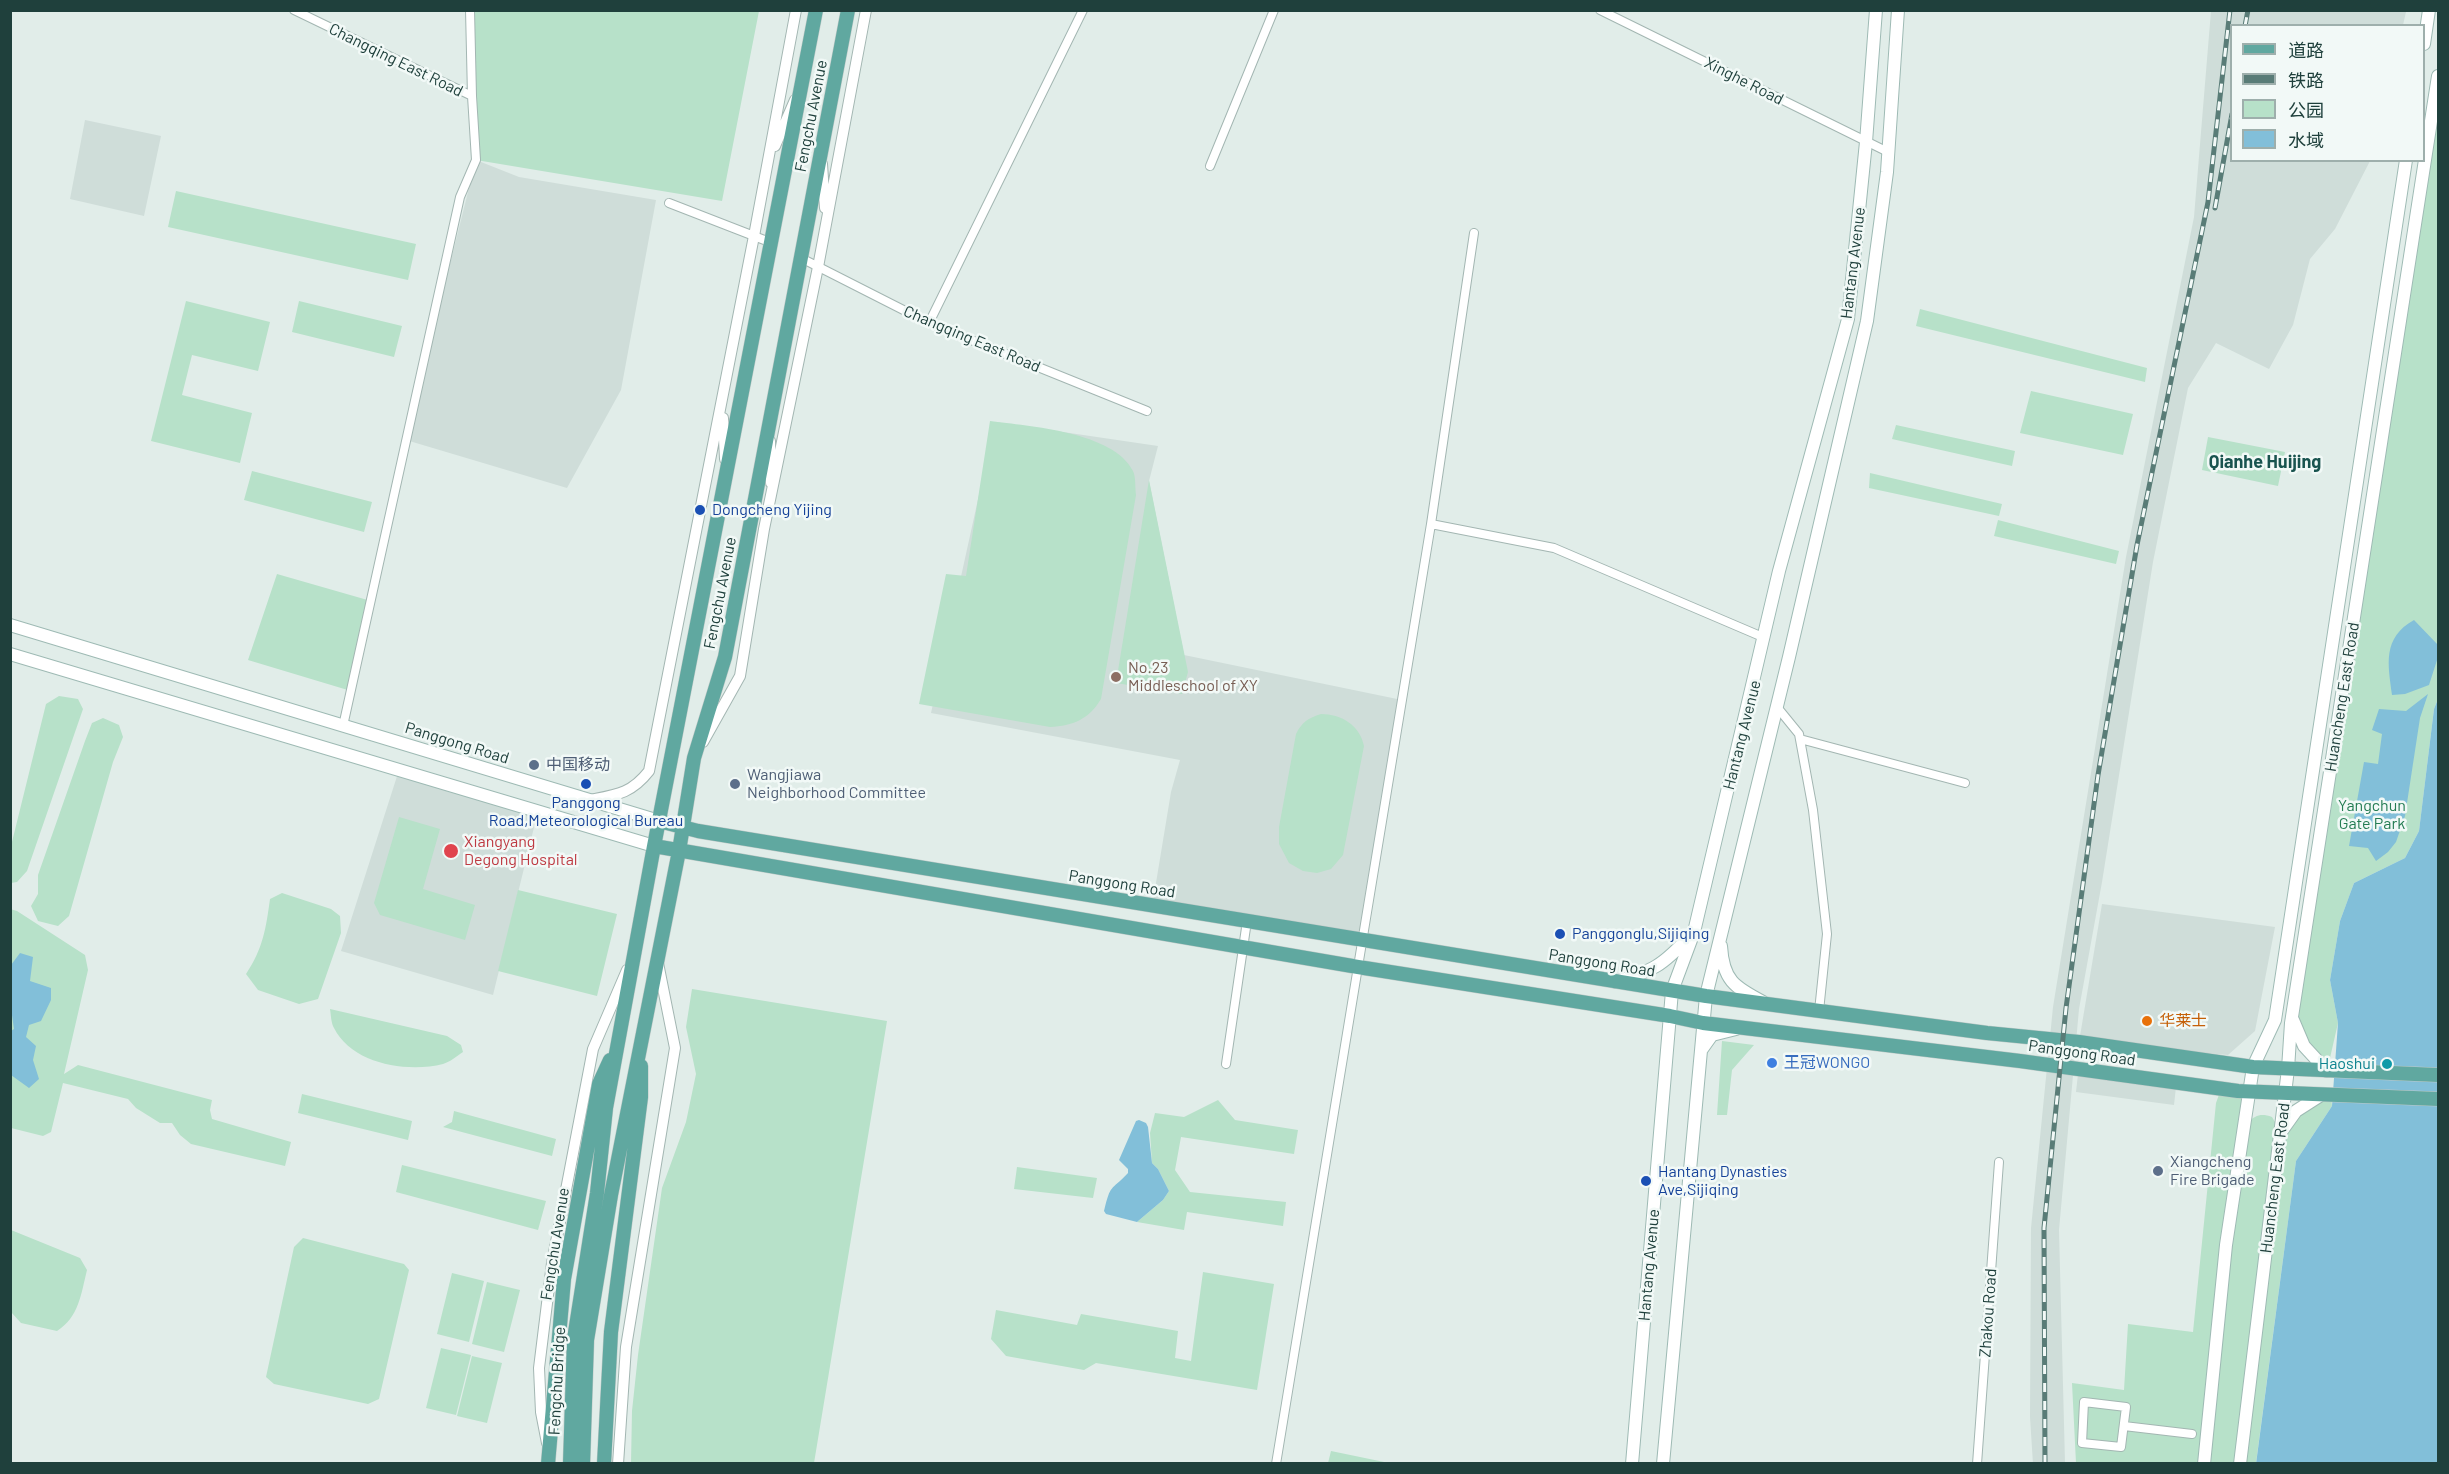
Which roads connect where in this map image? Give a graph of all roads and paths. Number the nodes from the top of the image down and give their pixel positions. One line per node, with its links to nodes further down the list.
1 (294, 10): 16 (street, Changqing East Road)
2 (470, 10): 16 (street)
3 (796, 10): 20 (street)
4 (816, 10): 15 (main road, Fengchu Avenue)
5 (848, 10): 18 (main road, Fengchu Avenue)
6 (866, 10): 24 (street)
7 (1083, 10): 30 (street)
8 (1274, 10): 22 (street)
9 (1600, 10): 17 (street, Xinghe Road)
10 (1876, 10): 17 (main road, Hantang Avenue)
11 (1898, 10): 19 (main road, Hantang Avenue)
12 (2429, 10): 13 (main road)
13 (2425, 37)
14 (2439, 76): 65 (main road, Huancheng East Road)
15 (802, 83): 20 (street); 27 (main road, Fengchu Avenue)
16 (472, 96): 41 (street, Changqing East Road)
17 (1866, 142): 19 (street, Xinghe Road); 38 (main road, Hantang Avenue)
18 (821, 151): 24 (street); 28 (main road, Fengchu Avenue)
19 (1888, 152): 40 (main road, Hantang Avenue)
20 (767, 162): 26 (street)
21 (2406, 162): 73 (main road, Huancheng East Road)
22 (1210, 166)
23 (669, 202): 26 (street)
24 (826, 223): 29 (street)
25 (1474, 233): 36 (street)
26 (754, 236): 27 (street); 31 (street)
27 (772, 243): 34 (main road, Fengchu Avenue)
28 (801, 258): 29 (street, Changqing East Road); 33 (main road, Fengchu Avenue)
29 (818, 267): 30 (street, Changqing East Road); 35 (street)
30 (930, 323): 32 (street, Changqing East Road)
31 (722, 403): 34 (street); 45 (street)
32 (1147, 411)
33 (769, 424): 35 (street); 43 (main road, Fengchu Avenue)
34 (726, 476): 46 (main road, Fengchu Avenue)
35 (772, 501): 43 (street)
36 (1431, 524): 38 (street); 53 (street)
37 (10, 625): 41 (main road, Panggong Road)
38 (1765, 638): 51 (main road, Hantang Avenue)
39 (10, 654): 48 (main road, Panggong Road)
40 (1777, 707): 42 (street); 52 (main road, Hantang Avenue)
41 (343, 726): 45 (main road, Panggong Road)
42 (1800, 739): 44 (street); 63 (street)
43 (694, 758): 47 (main road, Fengchu Avenue)
44 (1965, 783)
45 (589, 800): 46 (main road, Panggong Road)
46 (658, 821): 47 (main road, Panggong Road); 48 (main road, Fengchu Avenue)
47 (683, 828): 49 (main road, Fengchu Avenue); 50 (main road, Panggong Road)
48 (654, 846): 49 (main road, Panggong Road); 55 (main road, Fengchu Avenue)
49 (679, 851): 54 (main road, Panggong Road); 56 (main road, Fengchu Avenue)
50 (1246, 921): 53 (main road, Panggong Road); 54 (street)
51 (1694, 932): 58 (main road); 59 (main road, Hantang Avenue)
52 (1721, 936): 60 (main road, Hantang Avenue); 61 (main road)
53 (1362, 940): 57 (street); 58 (main road, Panggong Road)
54 (1243, 946): 57 (main road, Panggong Road); 72 (street)
55 (635, 953): 68 (main road, Fengchu Avenue); 86 (street)
56 (658, 960): 69 (main road, Fengchu Avenue); 90 (street)
57 (1358, 967): 62 (main road, Panggong Road); 91 (street)
58 (1616, 982): 59 (main road, Panggong Road)
59 (1672, 991): 60 (main road, Panggong Road); 64 (main road, Hantang Avenue)
60 (1706, 996): 61 (main road, Panggong Road); 66 (main road, Hantang Avenue)
61 (1769, 1005): 63 (main road, Panggong Road)
62 (1637, 1010): 64 (main road, Panggong Road); 70 (main road)
63 (1819, 1011): 73 (main road, Panggong Road)
64 (1670, 1016): 66 (main road, Panggong Road); 70 (main road, Hantang Avenue)
65 (2292, 1017): 74 (main road, Huancheng East Road); 75 (main road)
66 (1703, 1023): 67 (main road, Panggong Road); 71 (main road, Hantang Avenue)
67 (1745, 1028): 71 (main road); 77 (main road, Panggong Road)
68 (620, 1036): 83 (main road, Fengchu Avenue); 86 (main road, Fengchu Avenue)
69 (641, 1039): 83 (main road, Fengchu Avenue); 89 (main road, Fengchu Avenue)
70 (1668, 1043): 92 (main road, Hantang Avenue)
71 (1701, 1050): 93 (main road, Hantang Avenue)
72 (1226, 1064)
73 (2253, 1067): 74 (main road, Panggong Road); 77 (main road, Huancheng East Road)
74 (2288, 1069): 75 (main road, Panggong Road); 78 (main road, Huancheng East Road)
75 (2329, 1071): 76 (main road, Panggong Road)
76 (2439, 1075)
77 (2250, 1092): 78 (main road, Panggong Road); 95 (main road, Huancheng East Road)
78 (2285, 1094): 79 (main road, Panggong Road); 81 (main road, Huancheng East Road)
79 (2324, 1095): 80 (main road, Panggong Road); 81 (main road)
80 (2439, 1099)
81 (2281, 1133): 96 (main road, Huancheng East Road)
82 (1998, 1162): 94 (street, Zhakou Road)
83 (604, 1194): 87 (main road, Fengchu Bridge); 88 (main road, Fengchu Bridge)
84 (2124, 1426): 84 (street); 85 (street)
85 (2192, 1434)
86 (548, 1456)
87 (570, 1464)
88 (583, 1464)
89 (604, 1464)
90 (618, 1464)
91 (1276, 1464)
92 (1632, 1464)
93 (1663, 1464)
94 (1977, 1464)
95 (2204, 1464)
96 (2240, 1464)

